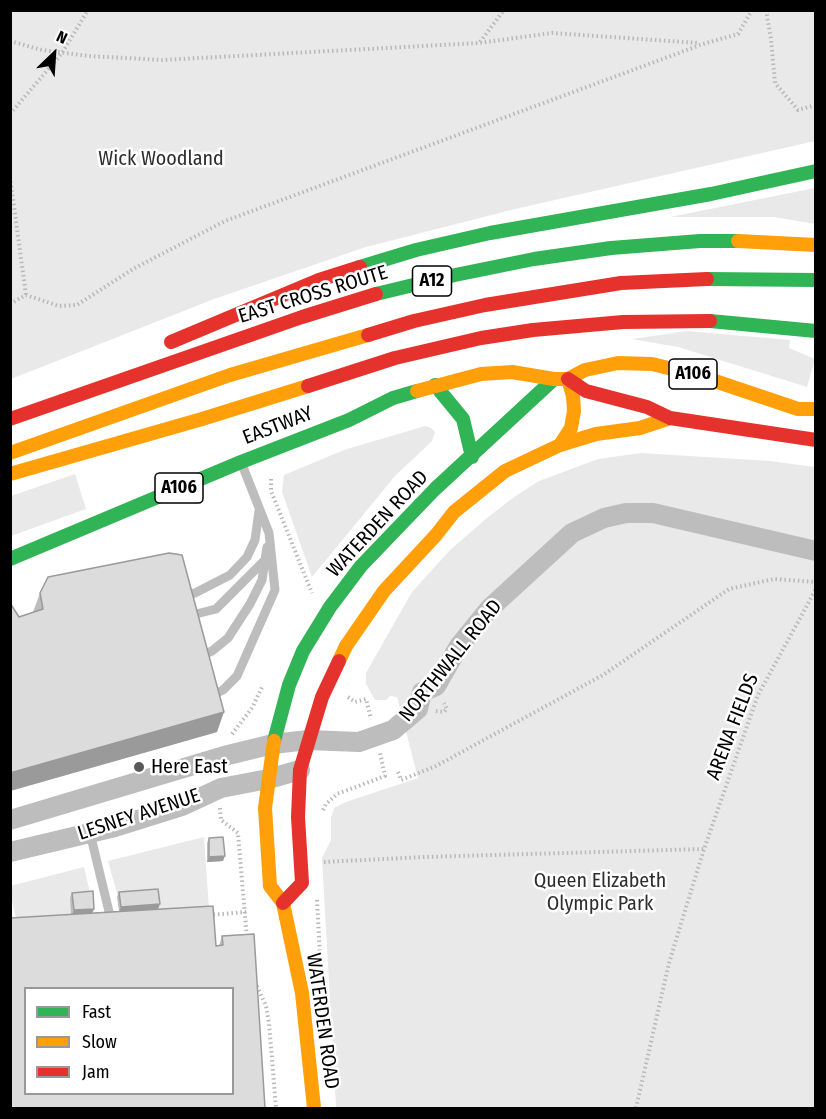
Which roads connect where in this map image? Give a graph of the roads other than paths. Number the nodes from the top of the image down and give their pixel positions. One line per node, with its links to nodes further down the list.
1 (816, 171): 5 (main road, A12)
2 (816, 245): 9 (main road, EAST CROSS ROUTE / A12)
3 (816, 280): 15 (main road, A12)
4 (816, 331): 18 (main road)
5 (161, 347)
6 (142, 358): 9 (main road, A12)
7 (561, 379): 8 (main road, EASTWAY / A106); 10 (main road, A106); 11 (main road, EASTWAY / A106); 14 (main road); 16 (main road, WATERDEN ROAD)
8 (435, 385): 16 (main road); 17 (main road, EASTWAY / A106)
9 (64, 400): 12 (main road, EAST CROSS ROUTE / A12)
10 (816, 409)
11 (670, 418): 13 (main road, EASTWAY / A106); 14 (main road)
12 (10, 419)
13 (816, 440)
14 (560, 445): 28 (main road)
15 (10, 453)
16 (472, 457): 29 (main road, WATERDEN ROAD)
17 (241, 462): 19 (lane); 22 (main road, EASTWAY / A106)
18 (10, 474)
19 (260, 509): 20 (lane); 24 (lane)
20 (269, 533): 23 (lane); 27 (lane)
21 (816, 551): 28 (street, NORTHWALL ROAD)
22 (10, 559)
23 (266, 559): 25 (lane); 26 (lane)
24 (180, 596)
25 (185, 616)
26 (197, 657)
27 (208, 697)
28 (308, 740): 29 (street, NORTHWALL ROAD); 30 (main road)
29 (273, 744): 31 (main road, WATERDEN ROAD); 32 (street, LESNEY AVENUE)
30 (300, 770): 31 (street); 35 (main road)
31 (268, 779): 33 (street, LESNEY AVENUE); 35 (main road, WATERDEN ROAD)
32 (10, 820)
33 (90, 833): 34 (street, LESNEY AVENUE); 36 (lane)
34 (10, 852)
35 (283, 903): 37 (main road, WATERDEN ROAD)
36 (111, 920)
37 (314, 1108)

